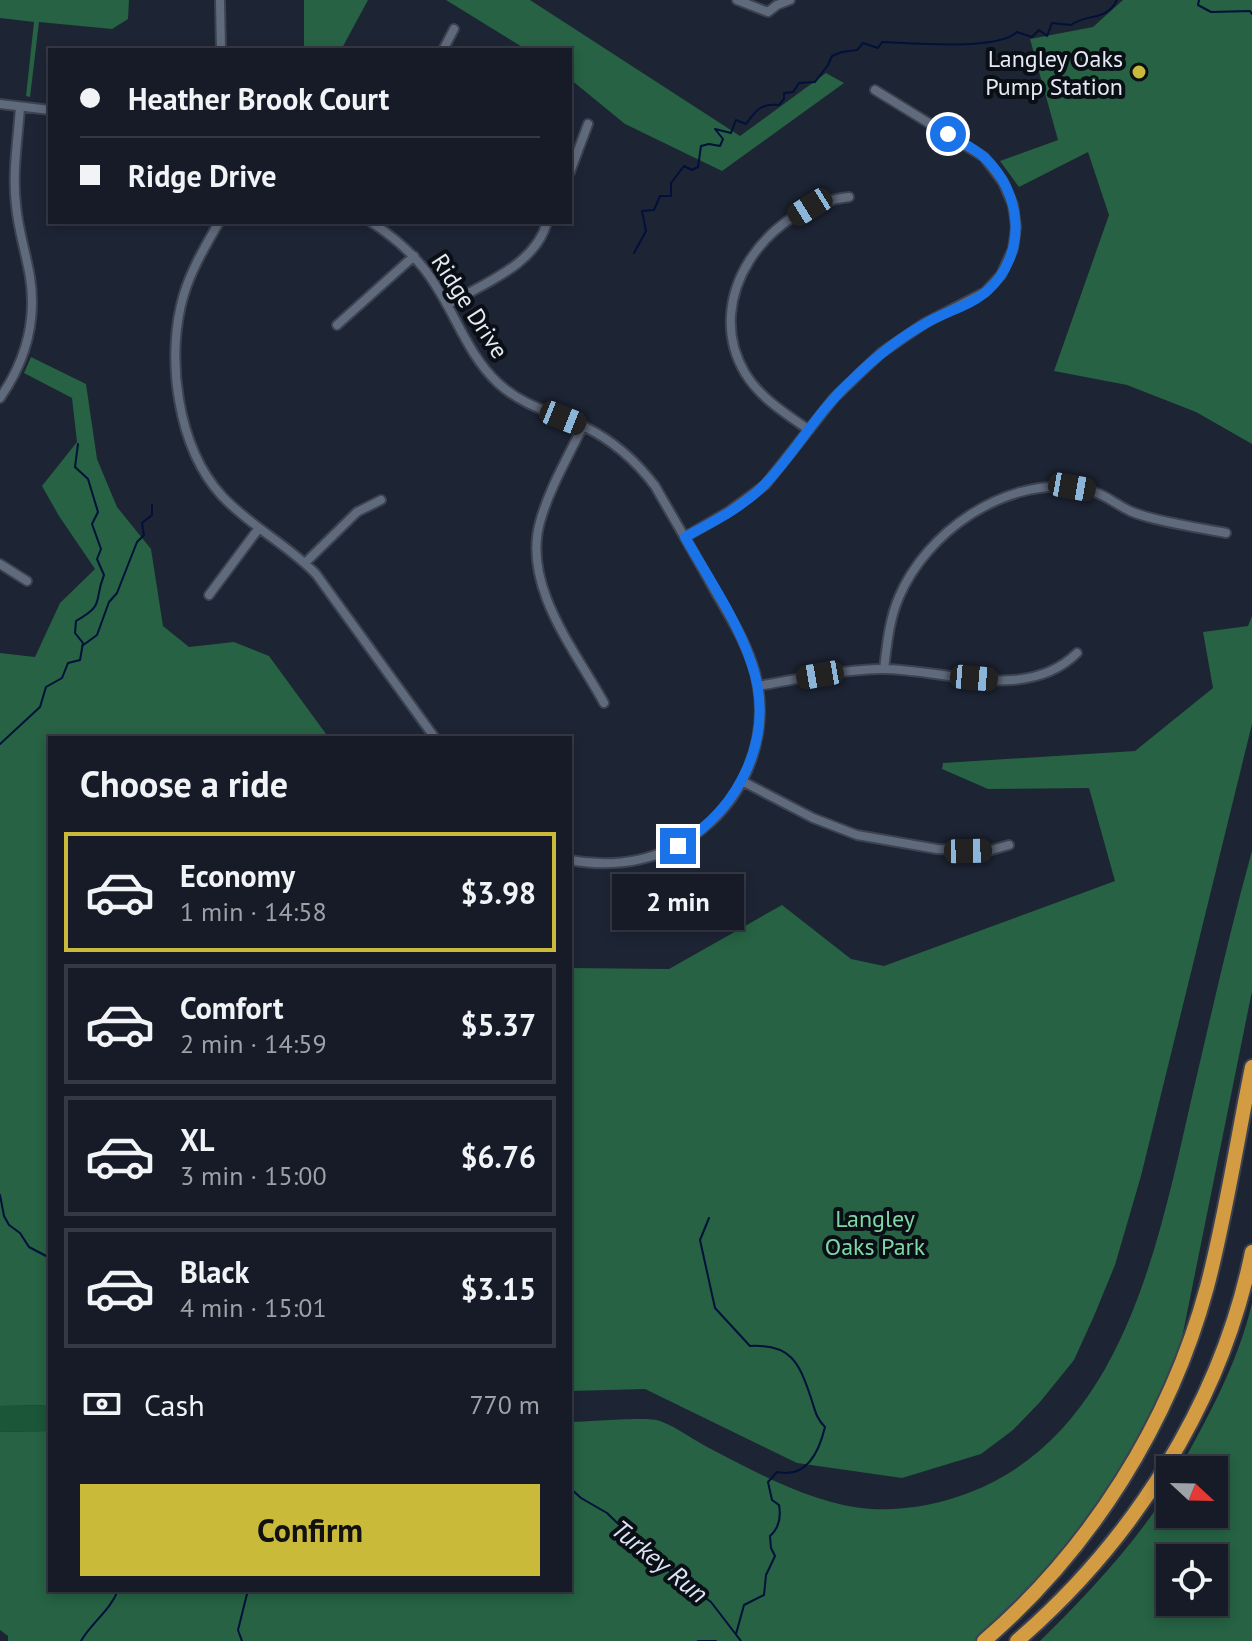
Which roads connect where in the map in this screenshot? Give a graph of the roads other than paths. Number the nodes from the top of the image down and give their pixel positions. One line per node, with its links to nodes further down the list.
1 (220, 0): 5 (street)
2 (737, 0): 3 (street)
3 (790, 0)
4 (454, 29): 6 (street)
5 (221, 48)
6 (444, 48)
7 (875, 90): 22 (street)
8 (0, 104): 9 (street)
9 (20, 107): 10 (street); 20 (street)
10 (48, 110)
11 (588, 124): 12 (street)
12 (572, 167)
13 (849, 197): 22 (street)
14 (218, 224): 24 (street)
15 (374, 224): 17 (street, Ridge Drive)
16 (546, 224): 18 (street)
17 (414, 256): 18 (street, Ridge Drive); 19 (street)
18 (447, 305): 21 (street, Ridge Drive)
19 (337, 325)
20 (0, 398)
21 (583, 426): 26 (street, Ridge Drive); 34 (street)
22 (809, 430): 26 (street)
23 (381, 500): 27 (street)
24 (259, 528): 27 (street); 30 (street)
25 (1226, 533): 32 (street)
26 (685, 537): 33 (street, Ridge Drive)
27 (305, 563): 35 (street)
28 (0, 564): 29 (street)
29 (27, 581)
30 (209, 595)
31 (1077, 653): 32 (street)
32 (884, 669): 33 (street)
33 (758, 686): 36 (street, Ridge Drive)
34 (604, 703)
35 (434, 736)
36 (742, 781): 37 (street); 38 (street, Ridge Drive)
37 (1009, 845)
38 (572, 860)
39 (1252, 1067): 41 (highway)
40 (1252, 1252): 42 (highway)
41 (984, 1641)
42 (1017, 1641)

